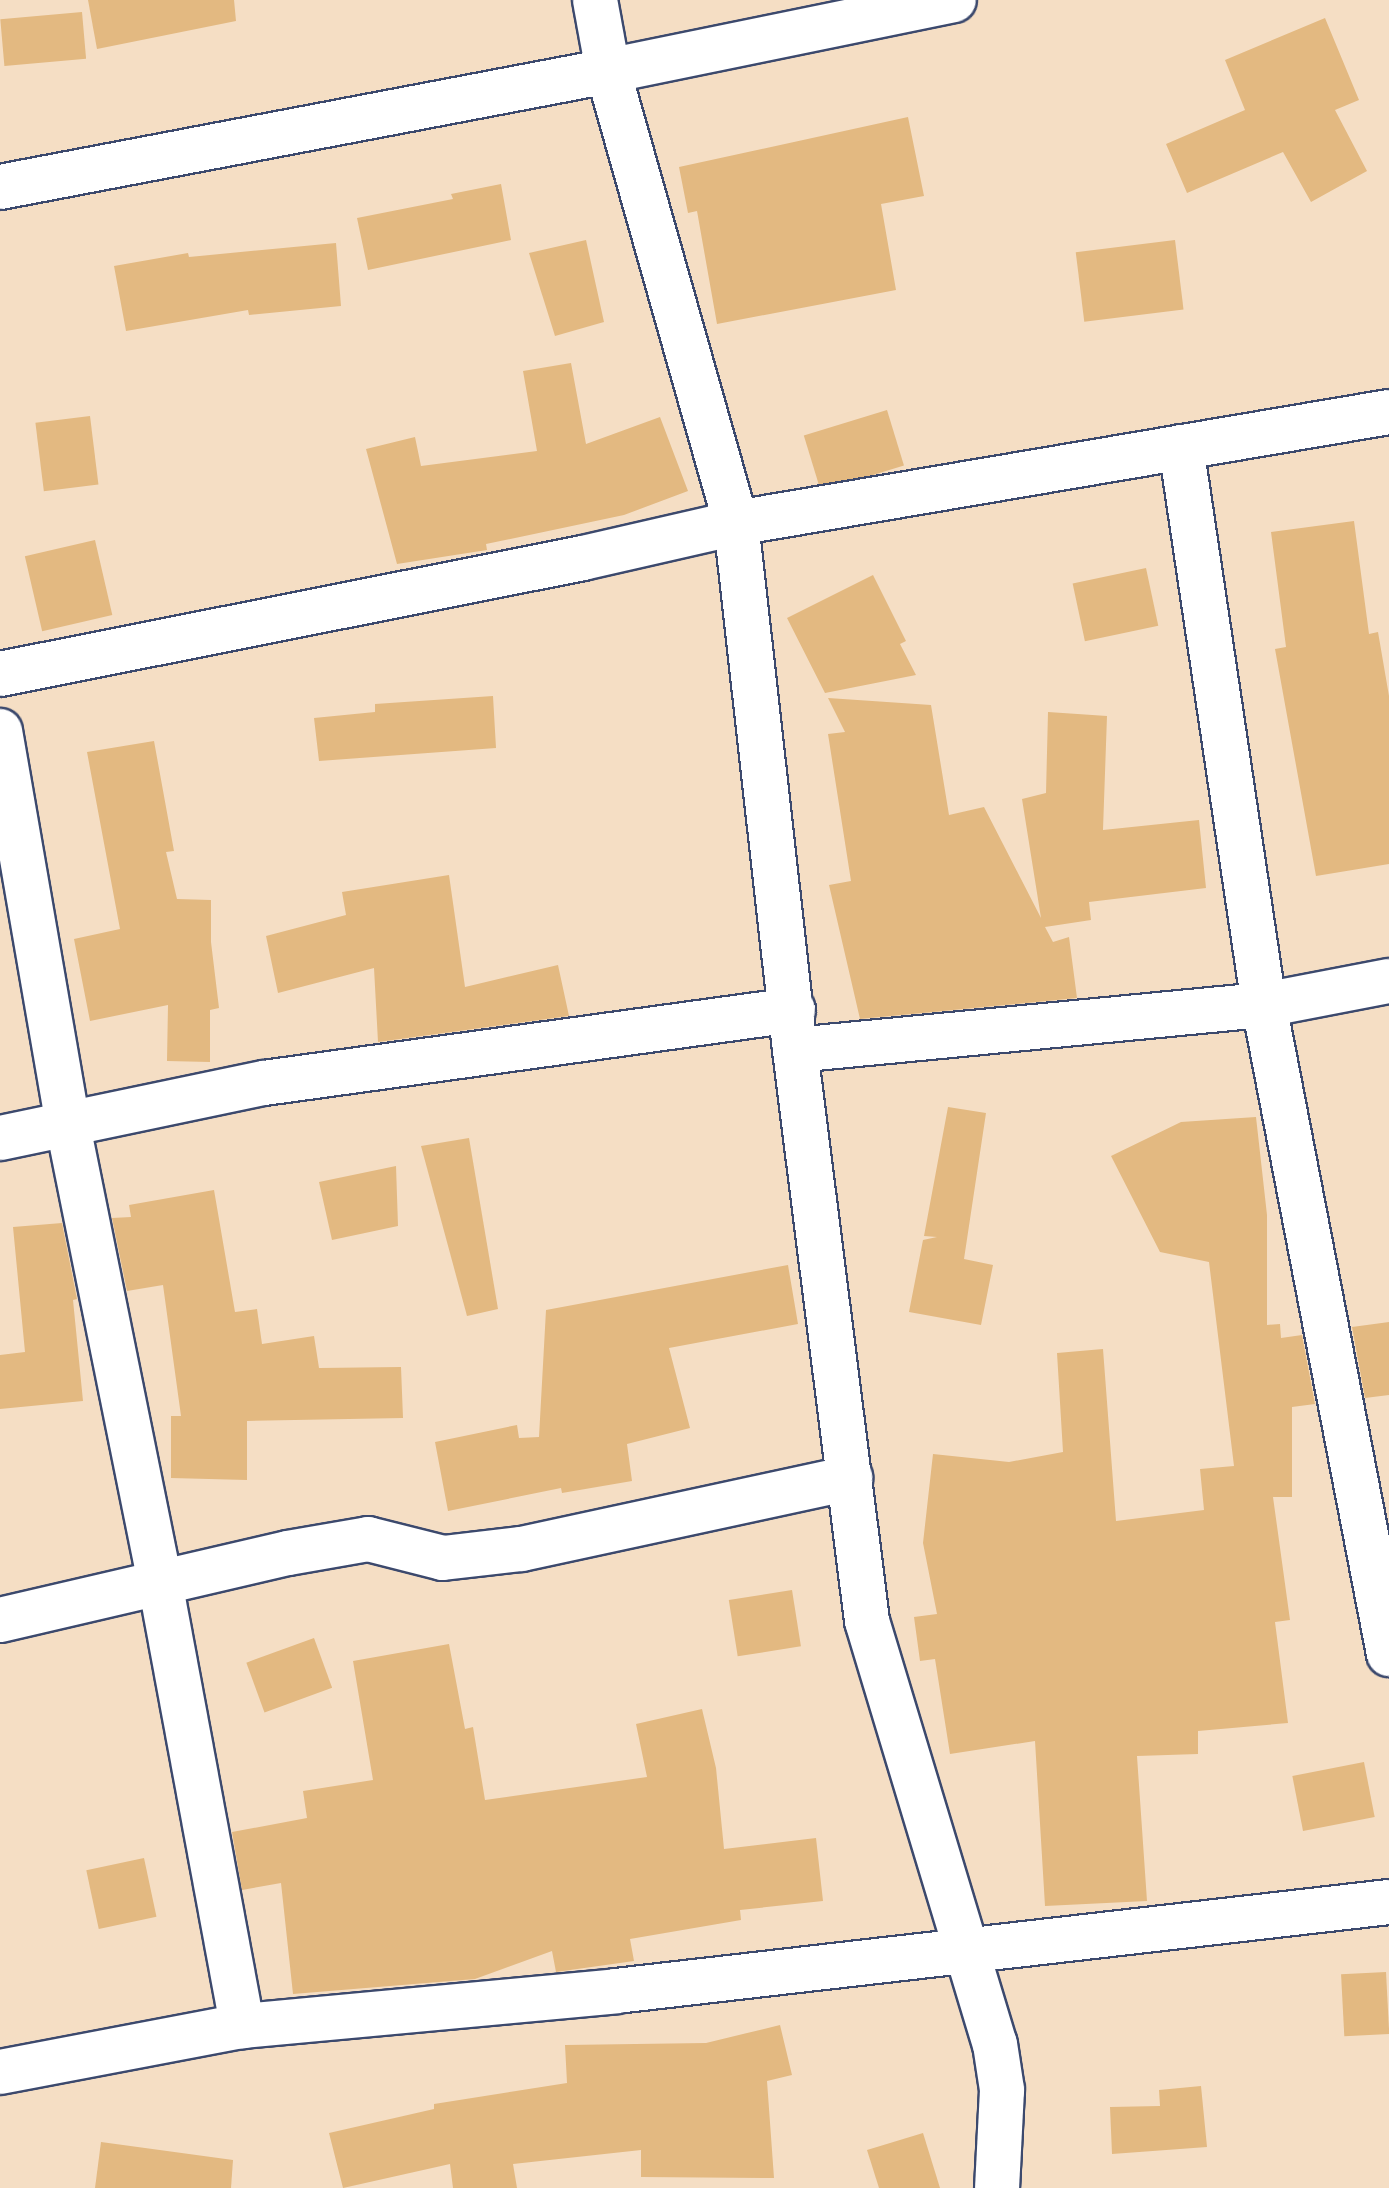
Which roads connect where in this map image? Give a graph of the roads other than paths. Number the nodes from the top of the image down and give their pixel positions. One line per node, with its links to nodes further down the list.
1 (595, 0): 3 (street)
2 (954, 0): 3 (street)
3 (608, 71): 4 (street); 7 (street)
4 (0, 187)
5 (1389, 412): 6 (street)
6 (1181, 447): 7 (street); 11 (street)
7 (736, 523): 8 (street); 12 (street)
8 (0, 674)
9 (0, 731): 13 (street)
10 (1389, 981): 11 (street)
11 (1264, 1005): 12 (street); 18 (street)
12 (794, 1030): 13 (street); 15 (street)
13 (68, 1126): 14 (street); 16 (street)
14 (0, 1138)
15 (850, 1478): 16 (street); 20 (street)
16 (160, 1582): 17 (street); 21 (street)
17 (0, 1620)
18 (1389, 1654)
19 (1389, 1902): 20 (street)
20 (968, 1953): 21 (street); 23 (street)
21 (242, 2026): 22 (street)
22 (0, 2072)
23 (997, 2188)

